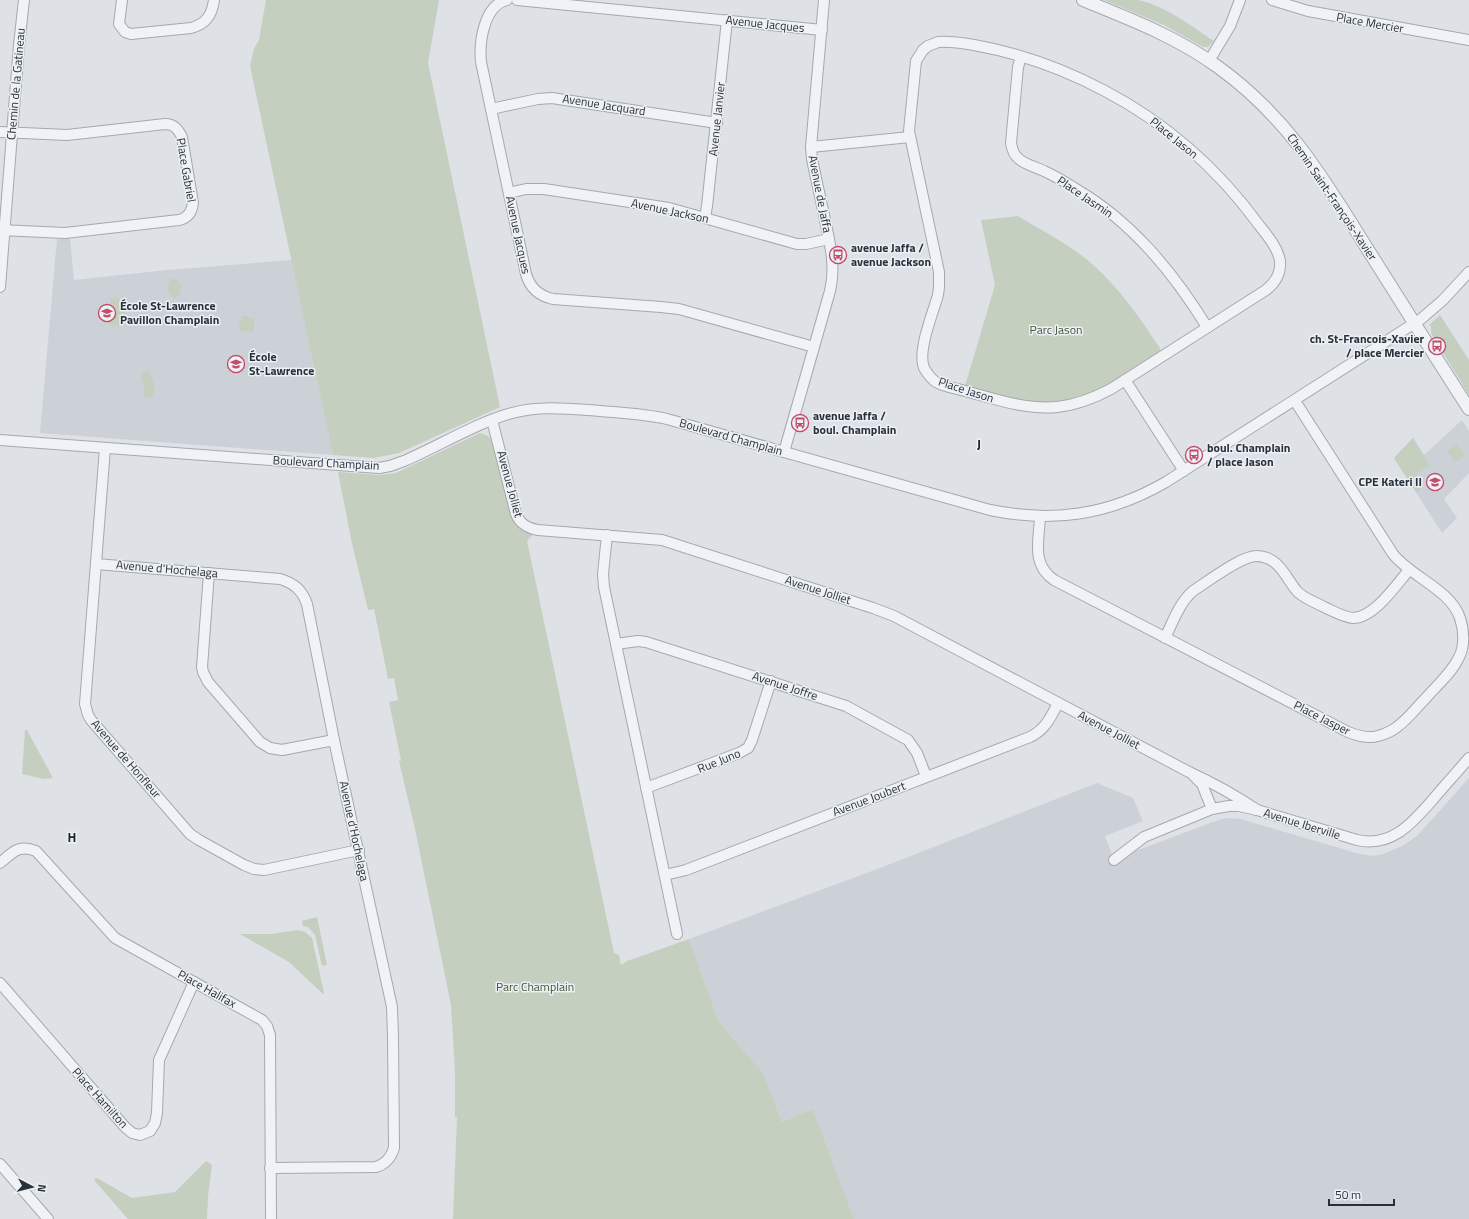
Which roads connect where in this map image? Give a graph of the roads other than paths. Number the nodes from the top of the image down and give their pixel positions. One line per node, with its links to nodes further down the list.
1 (24, 0): 18 (street, Chemin de la Gatineau)
2 (122, 0): 3 (street)
3 (214, 0)
4 (507, 0): 15 (street, Avenue Jacques)
5 (517, 0): 10 (street, Avenue Jacques)
6 (824, 0): 11 (street, Avenue de Jaffa)
7 (1083, 0): 14 (street, Chemin Saint-François-Xavier)
8 (1240, 0): 14 (street)
9 (1272, 0): 12 (street, Place Mercier)
10 (727, 20): 11 (street, Avenue Jacques); 16 (street, Avenue Janvier)
11 (822, 30): 20 (street, Avenue de Jaffa)
12 (1469, 40)
13 (1020, 57): 19 (street, Place Jason); 28 (street, Place Jasmin); 28 (street, Place Jason)
14 (1209, 61): 27 (street, Chemin Saint-François-Xavier)
15 (491, 109): 16 (street, Avenue Jacquard); 21 (street, Avenue Jacques)
16 (716, 123): 22 (street, Avenue Janvier)
17 (0, 132): 18 (street)
18 (12, 132): 23 (street, Chemin de la Gatineau); 23 (street, Place Gabriel)
19 (910, 137): 20 (street); 30 (street, Place Jason)
20 (811, 147): 24 (street, Avenue de Jaffa)
21 (509, 193): 22 (street, Avenue Jackson); 29 (street, Avenue Jacques)
22 (705, 218): 24 (street, Avenue Jackson)
23 (2, 230): 26 (street, Chemin de la Gatineau)
24 (829, 239): 29 (street, Avenue de Jaffa)
25 (1469, 272): 27 (street)
26 (0, 287)
27 (1415, 323): 31 (street, Boulevard Champlain); 32 (street, Chemin Saint-François-Xavier)
28 (1207, 327): 30 (street, Place Jason)
29 (814, 347): 36 (street, Avenue de Jaffa)
30 (1125, 380): 37 (street)
31 (1294, 401): 37 (street, Boulevard Champlain); 41 (street, Place Jasper)
32 (1469, 409)
33 (492, 420): 35 (street, Boulevard Champlain); 36 (street, Boulevard Champlain); 39 (street, Avenue Jolliet)
34 (0, 440): 35 (street, Boulevard Champlain)
35 (105, 448): 40 (street, Avenue de Honfleur)
36 (784, 452): 38 (street, Boulevard Champlain)
37 (1184, 471): 38 (street, Boulevard Champlain)
38 (1040, 517): 43 (street, Place Jasper)
39 (607, 535): 44 (street); 46 (street, Avenue Jolliet)
40 (96, 564): 42 (street, Avenue d'Hochelaga); 54 (street, Avenue de Honfleur)
41 (1409, 570): 43 (street); 43 (street, Place Jasper)
42 (209, 573): 47 (street, Avenue d'Hochelaga); 47 (street)
43 (1165, 638)
44 (616, 644): 45 (street, Avenue Joffre); 51 (street)
45 (770, 681): 50 (street, Avenue Joffre); 51 (street, Rue Juno)
46 (1058, 703): 49 (street, Avenue Jolliet); 50 (street, Avenue Joubert)
47 (334, 740): 54 (street, Avenue d'Hochelaga)
48 (1469, 758): 53 (street, Avenue Iberville)
49 (1189, 772): 52 (street, Avenue Jolliet); 53 (street, Avenue Jolliet)
50 (926, 776): 57 (street, Avenue Joubert)
51 (646, 788): 57 (street)
52 (1212, 809): 53 (street, Avenue Iberville); 55 (street, Avenue Iberville)
53 (1257, 810)
54 (359, 850): 62 (street, Avenue d'Hochelaga)
55 (1114, 860)
56 (0, 863): 59 (street, Place Halifax)
57 (665, 875): 58 (street)
58 (677, 934)
59 (194, 982): 60 (street, Place Hamilton); 62 (street, Place Halifax)
60 (0, 984)
61 (0, 1164): 63 (street)
62 (270, 1168): 64 (street, Place Halifax)
63 (48, 1219)
64 (271, 1219)

